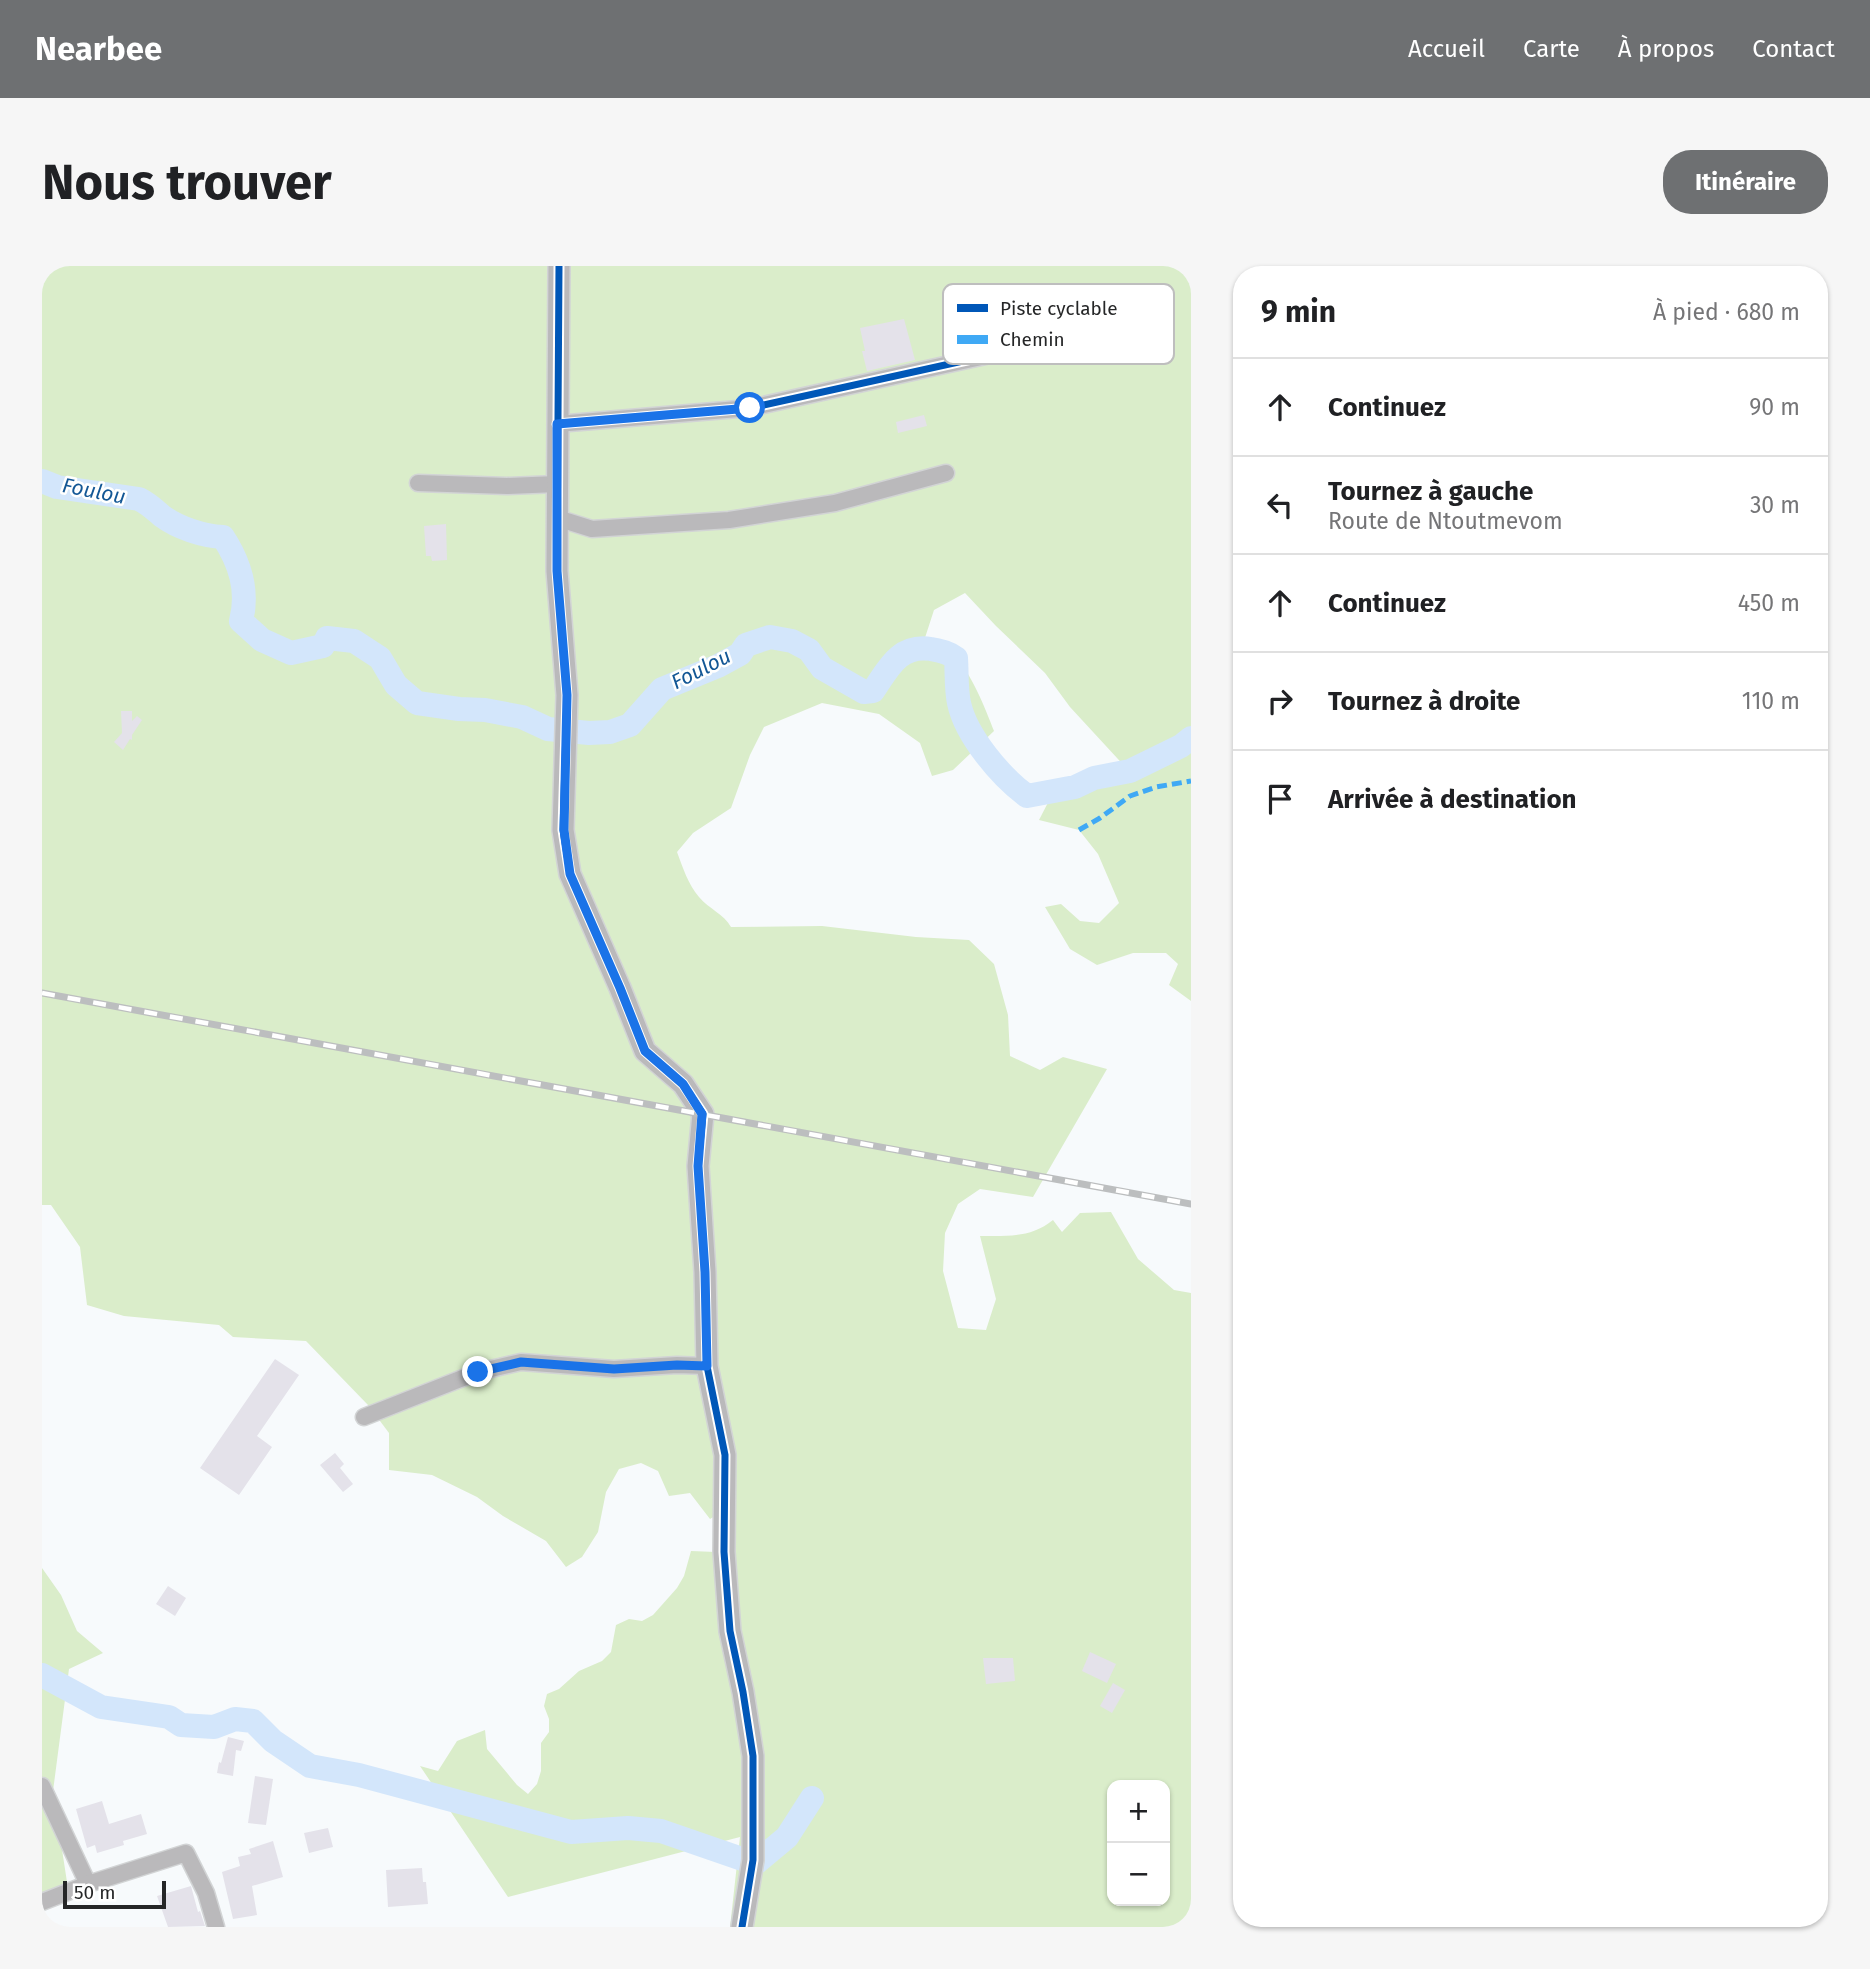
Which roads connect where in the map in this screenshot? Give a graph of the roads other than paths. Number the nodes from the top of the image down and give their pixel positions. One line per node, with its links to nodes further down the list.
1 (559, 266): 3 (street)
2 (949, 364): 3 (street)
3 (557, 424): 6 (street)
4 (946, 473): 7 (street)
5 (418, 483): 6 (street)
6 (557, 484): 7 (street)
7 (557, 518): 8 (street)
8 (707, 1366): 9 (street); 14 (street)
9 (364, 1417)
10 (42, 1786): 11 (street)
11 (88, 1884): 12 (street); 13 (street)
12 (42, 1902)
13 (216, 1927)
14 (742, 1927)

